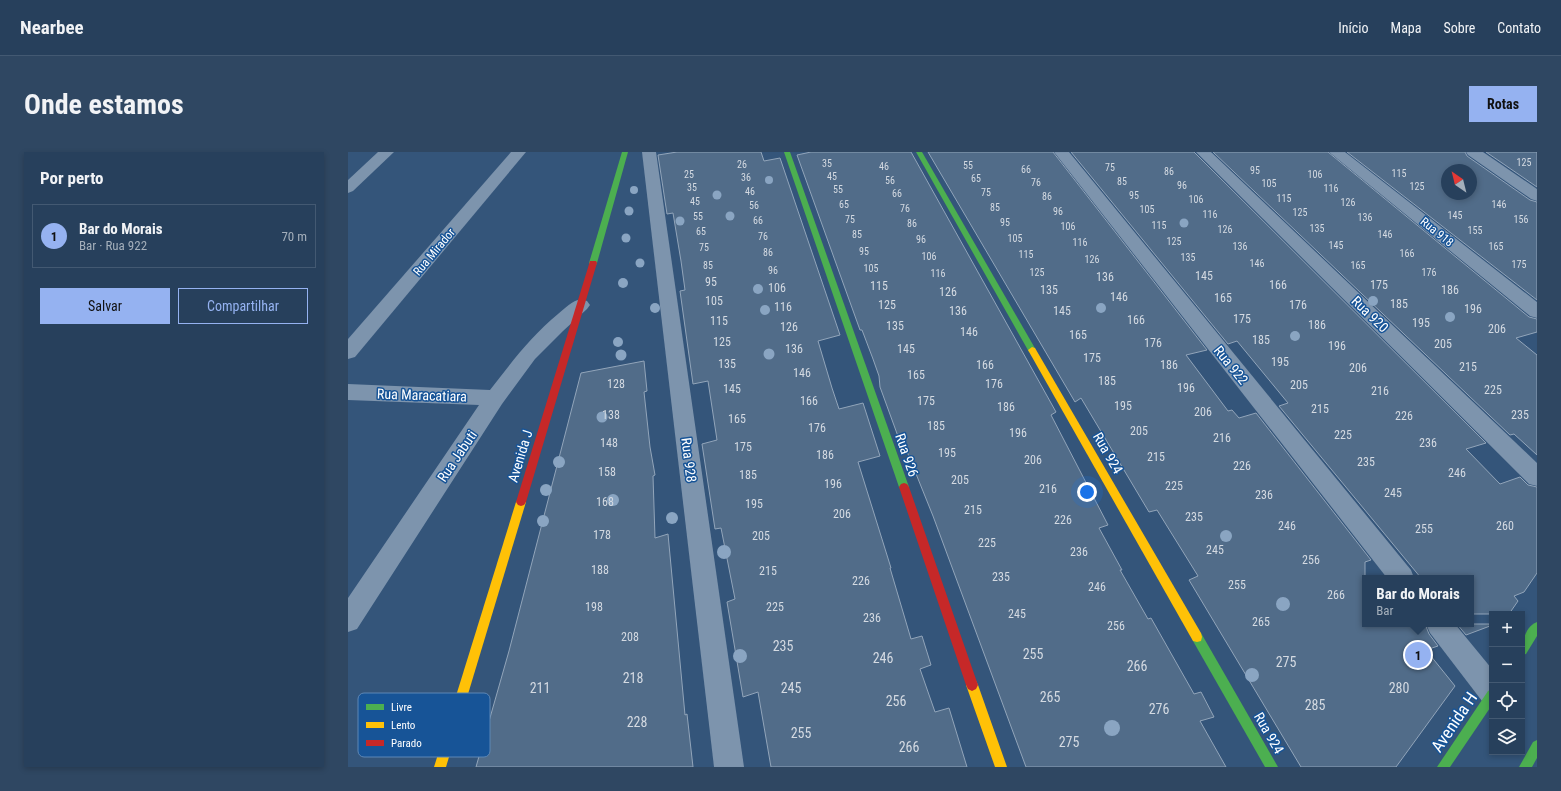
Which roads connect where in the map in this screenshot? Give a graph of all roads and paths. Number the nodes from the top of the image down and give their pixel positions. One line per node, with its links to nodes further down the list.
1 (387, 152): 11 (street)
2 (519, 152): 15 (street, Rua Mirador)
3 (626, 152): 13 (street, Avenida J)
4 (649, 152): 30 (street, Rua 928)
5 (787, 152): 31 (street, Rua 926)
6 (919, 152): 32 (street, Rua 924)
7 (1061, 152): 19 (street, Rua 922)
8 (1203, 152): 18 (street, Rua 920)
9 (1336, 152): 14 (street, Rua 918)
10 (1473, 152): 12 (street)
11 (348, 188)
12 (1537, 196)
13 (581, 305): 17 (street, Rua Jabuti); 25 (street, Avenida J)
14 (1537, 312)
15 (348, 352)
16 (348, 392): 17 (street, Rua Maracatiara)
17 (495, 398): 20 (street, Rua Jabuti)
18 (1537, 477)
19 (1400, 575)
20 (348, 620)
21 (1441, 627): 24 (street)
22 (1537, 628): 23 (street)
23 (1524, 647)
24 (1489, 687)
25 (463, 693)
26 (1489, 699): 33 (street, Avenida H)
27 (1537, 746): 34 (street)
28 (443, 757): 29 (street, Avenida J)
29 (440, 767)
30 (729, 767)
31 (1001, 767)
32 (1272, 767)
33 (1443, 767)
34 (1524, 767)

